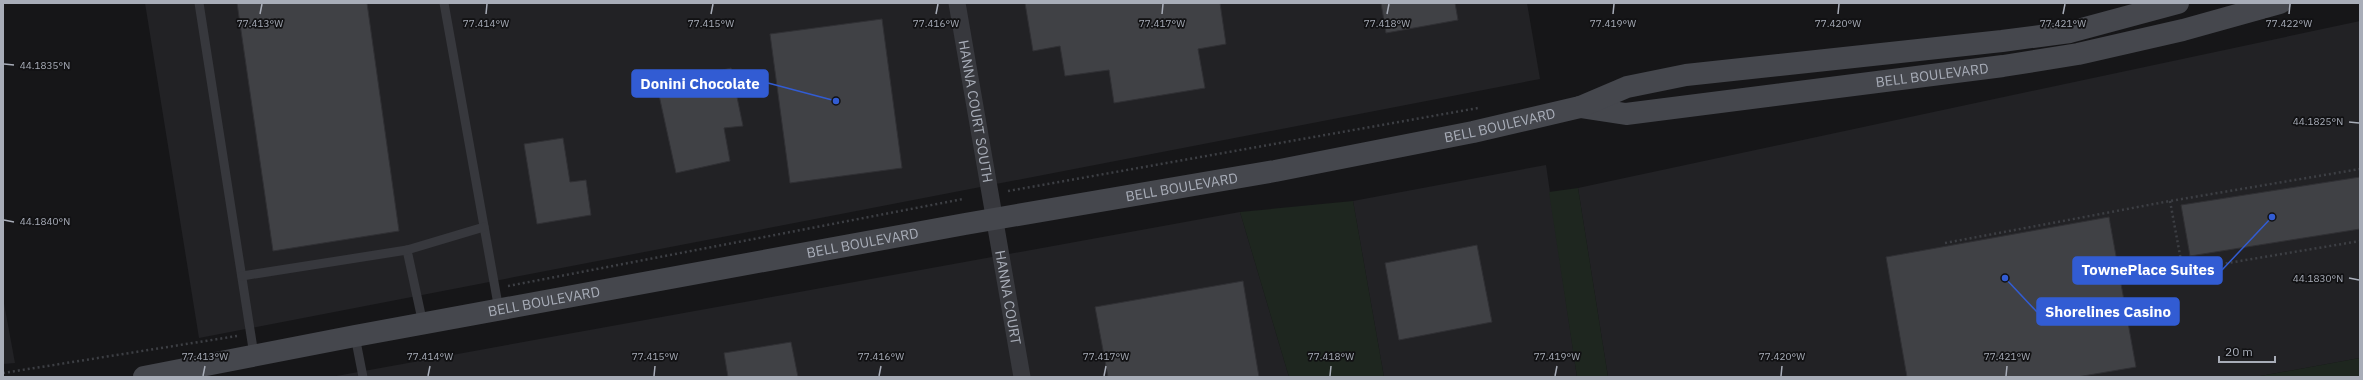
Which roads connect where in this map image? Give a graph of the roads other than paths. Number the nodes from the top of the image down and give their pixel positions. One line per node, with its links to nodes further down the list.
1 (199, 3): 11 (lane)
2 (444, 3): 9 (lane)
3 (958, 3): 8 (street, HANNA COURT SOUTH)
4 (2178, 3): 6 (main road, BELL BOULEVARD)
5 (2280, 3): 7 (main road, BELL BOULEVARD)
6 (2154, 6): 7 (main road, BELL BOULEVARD)
7 (1580, 107): 8 (main road, BELL BOULEVARD)
8 (994, 219): 12 (main road, BELL BOULEVARD); 19 (street, HANNA COURT)
9 (484, 227): 10 (lane); 12 (lane)
10 (407, 250): 11 (lane); 13 (lane)
11 (242, 276): 15 (lane)
12 (499, 310): 13 (main road, BELL BOULEVARD)
13 (423, 324): 14 (main road, BELL BOULEVARD)
14 (355, 336): 15 (main road, BELL BOULEVARD); 18 (lane)
15 (254, 355): 16 (main road, BELL BOULEVARD)
16 (167, 375): 17 (main road, BELL BOULEVARD)
17 (144, 377)
18 (363, 377)
19 (1022, 377)

